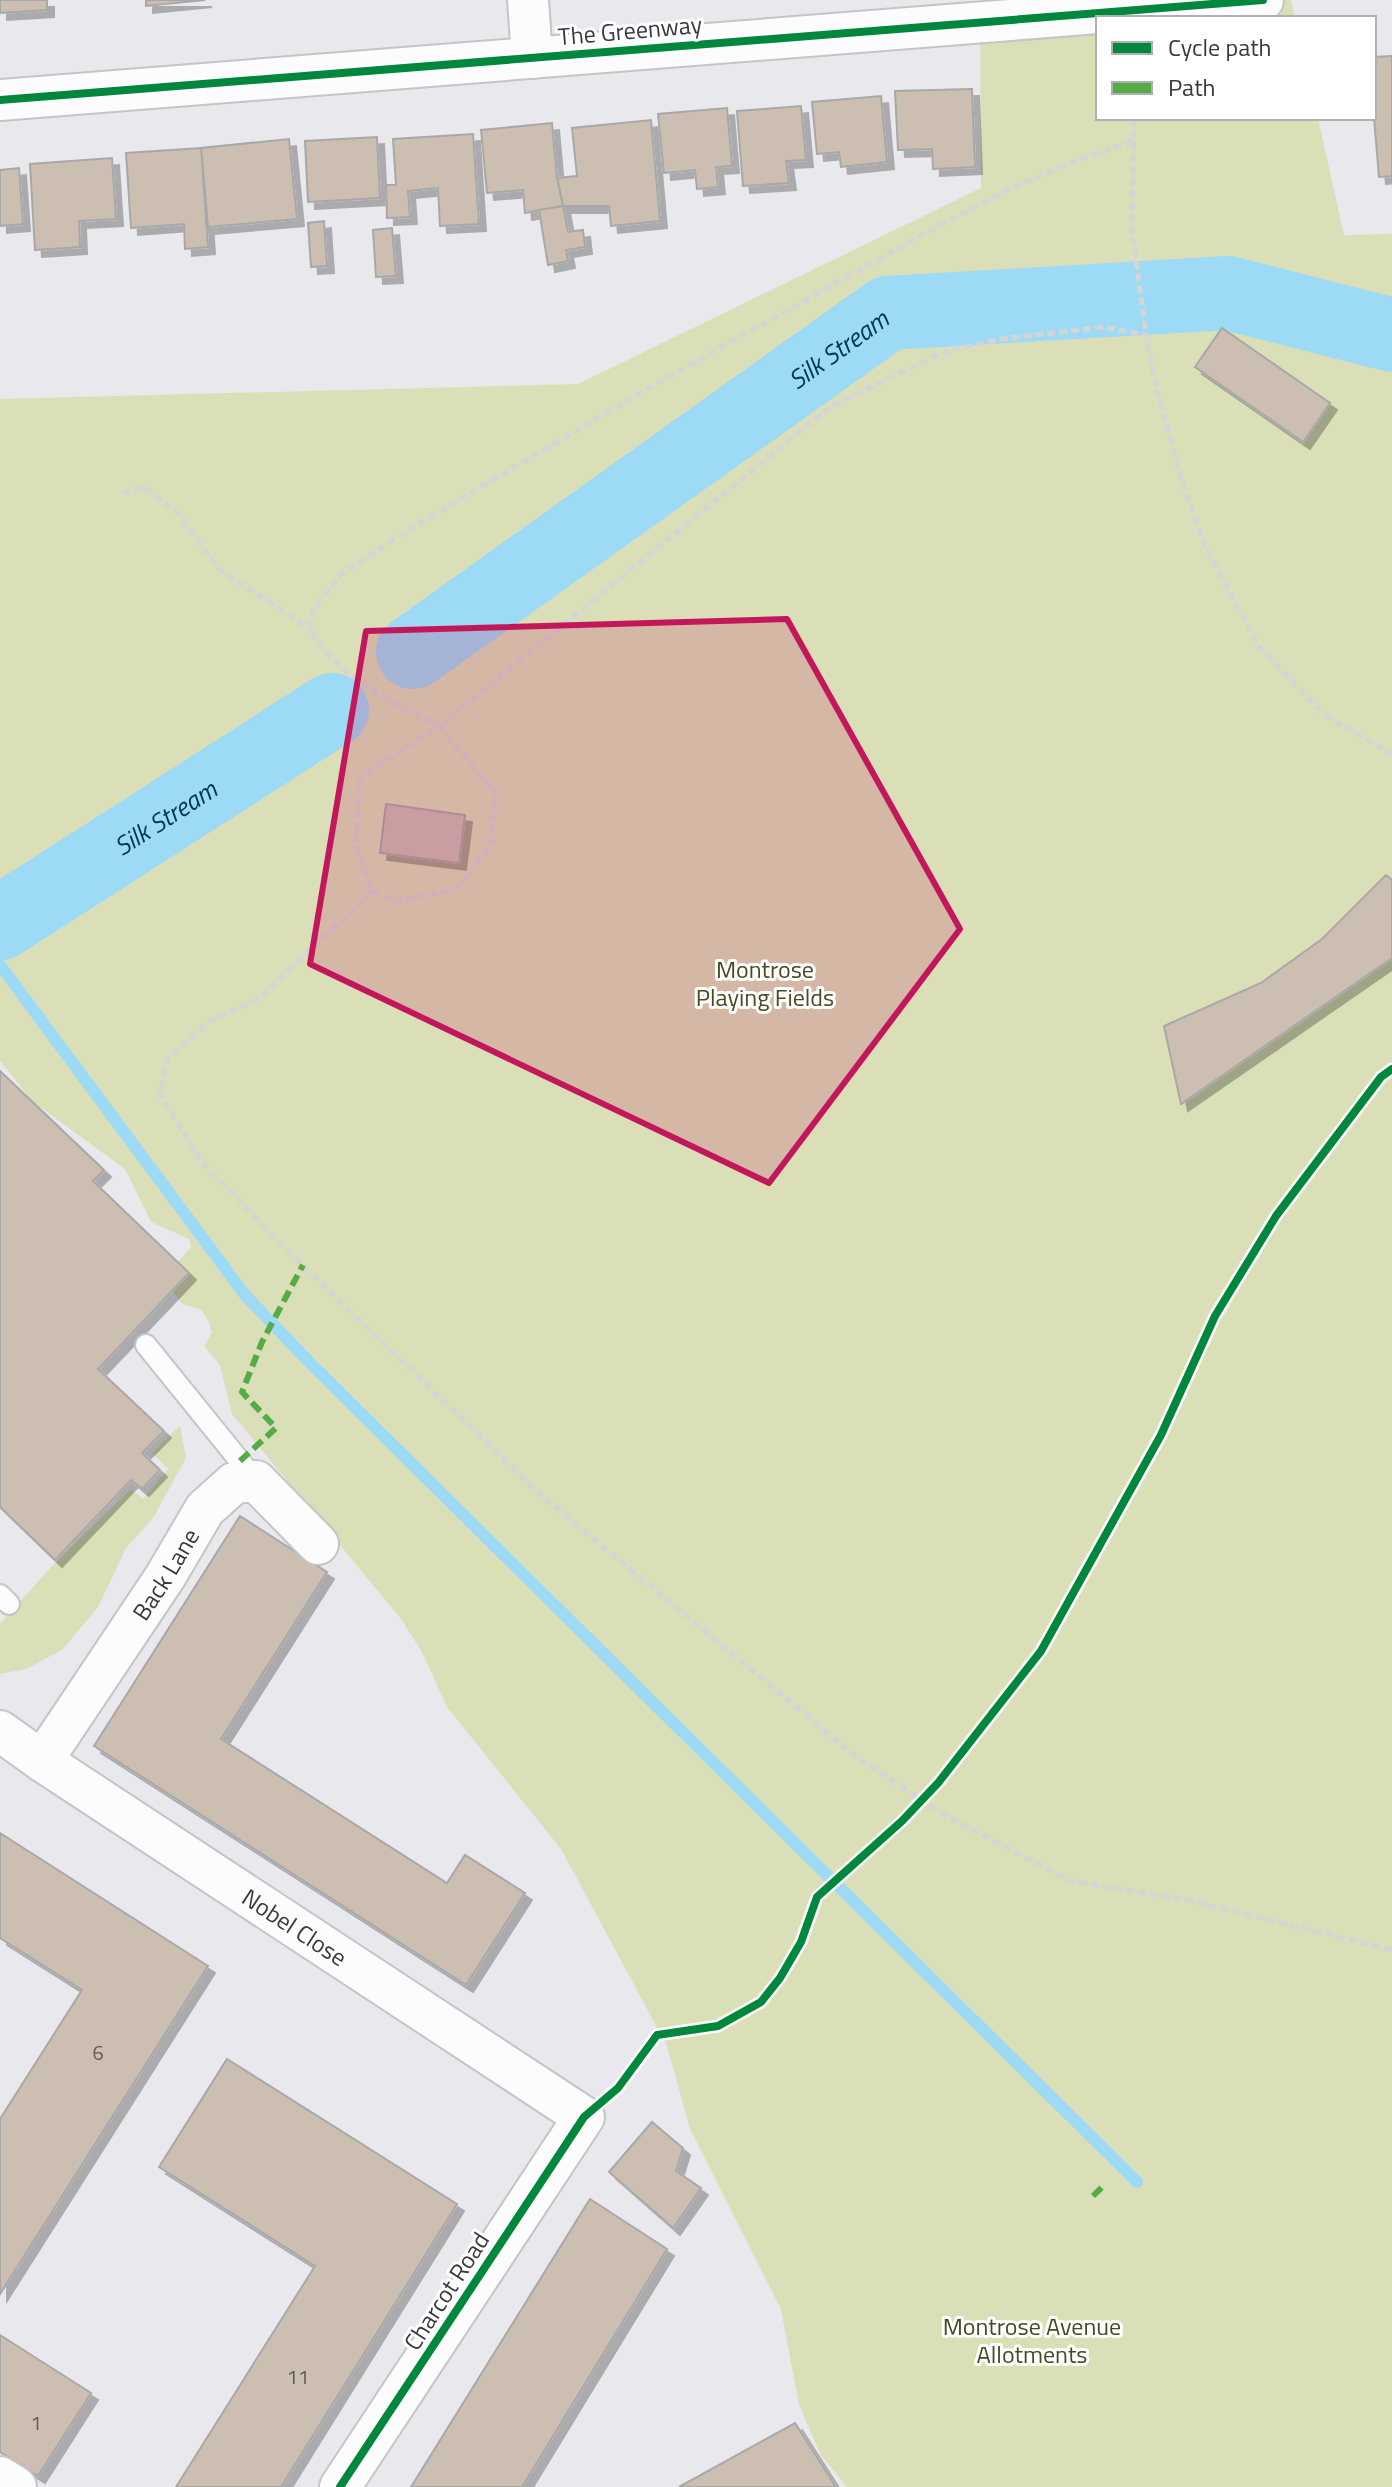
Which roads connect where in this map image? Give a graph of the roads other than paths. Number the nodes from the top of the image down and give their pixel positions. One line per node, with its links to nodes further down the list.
1 (528, 0): 4 (street)
2 (1263, 0): 3 (street, The Greenway)
3 (1134, 5): 4 (street, The Greenway)
4 (532, 58): 5 (street, The Greenway)
5 (0, 100)
6 (146, 1345): 7 (lane)
7 (256, 1481): 8 (street); 10 (street, Back Lane)
8 (318, 1544)
9 (3, 1740): 10 (street, Nobel Close)
10 (42, 1761): 11 (street, Nobel Close)
11 (548, 2096): 14 (street, Charcot Road)
12 (0, 2477): 13 (street)
13 (16, 2487)
14 (340, 2487)

